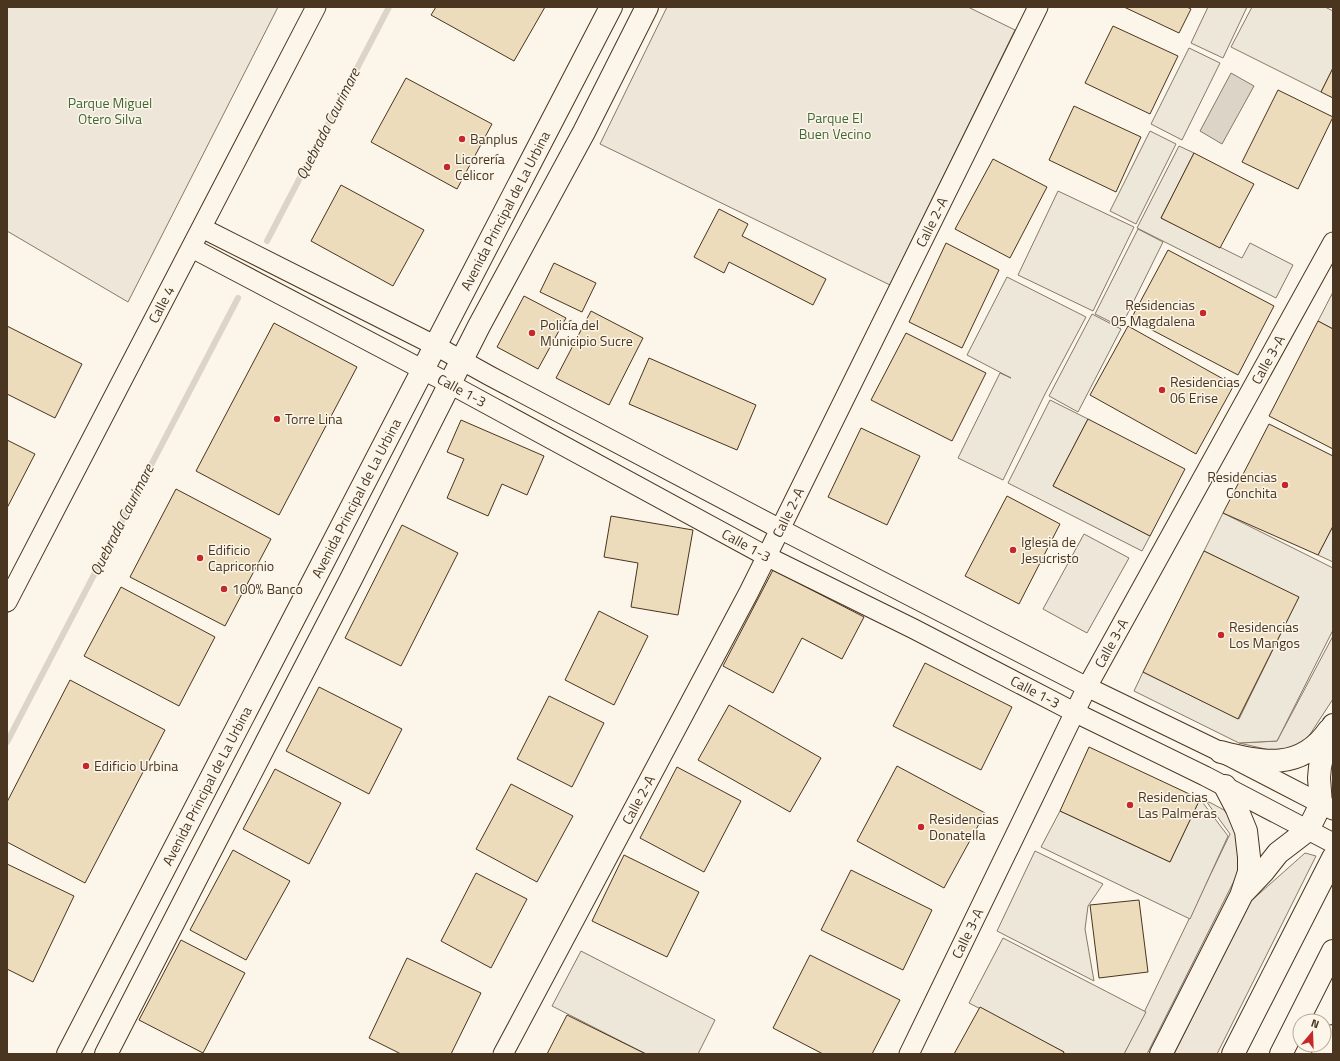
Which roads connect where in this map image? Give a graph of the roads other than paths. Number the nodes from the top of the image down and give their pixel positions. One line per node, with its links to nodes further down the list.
1 (316, 7): 5 (street, Calle 4)
2 (611, 7): 8 (main road, Avenida Principal de La Urbina)
3 (647, 7): 9 (main road)
4 (1038, 7): 12 (street, Calle 2-A)
5 (202, 228): 7 (street, Calle 4); 8 (street, Calle 1-3)
6 (1333, 242): 15 (street, Calle 3-A)
7 (192, 248): 10 (street, Calle 1-3); 14 (street, Calle 4)
8 (436, 346): 9 (street, Calle 1-3); 10 (main road, Avenida Principal de La Urbina)
9 (462, 361): 11 (main road); 12 (street, Calle 1-3)
10 (423, 370): 11 (street, Calle 1-3); 27 (main road, Avenida Principal de La Urbina)
11 (450, 384): 13 (street, Calle 1-3); 28 (main road)
12 (780, 529): 13 (street, Calle 2-A); 15 (street, Calle 1-3)
13 (766, 556): 16 (street, Calle 1-3); 29 (street, Calle 2-A)
14 (7, 602)
15 (1087, 687): 16 (street, Calle 3-A); 18 (street, Calle 1-3)
16 (1074, 712): 19 (street, Calle 1-3); 30 (street, Calle 3-A)
17 (1333, 725): 18 (main road); 20 (main road)
18 (1221, 752): 20 (street, Calle 1-3)
19 (1225, 786): 21 (street, Calle 1-3); 24 (main road)
20 (1327, 807): 21 (main road)
21 (1308, 830): 22 (street, Calle 1-3); 24 (main road)
22 (1333, 842)
23 (1333, 858): 32 (main road)
24 (1241, 896): 31 (main road)
25 (1333, 951): 33 (main road)
26 (1333, 1036): 34 (main road)
27 (68, 1054)
28 (106, 1054)
29 (503, 1054)
30 (909, 1054)
31 (1161, 1054)
32 (1233, 1054)
33 (1281, 1054)
34 (1324, 1054)

